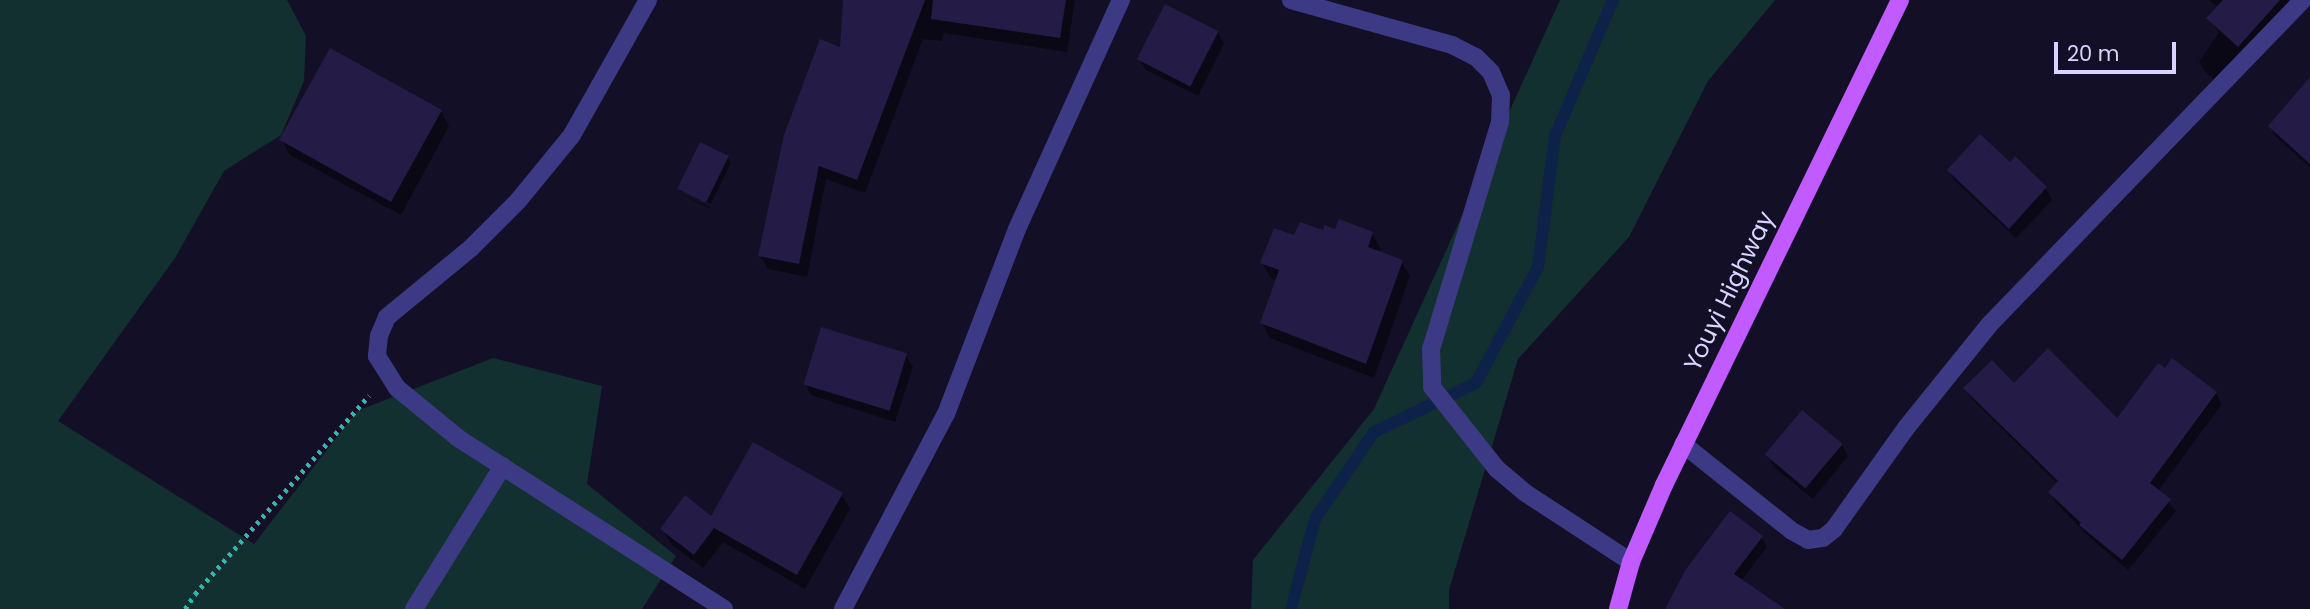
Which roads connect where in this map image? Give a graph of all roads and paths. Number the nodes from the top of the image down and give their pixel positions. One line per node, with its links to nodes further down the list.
1 (648, 0): 6 (street)
2 (1121, 0): 13 (street)
3 (1291, 0): 9 (street)
4 (1900, 0): 7 (main road, Youyi Highway)
5 (2303, 0): 7 (street)
6 (386, 375): 8 (street); 10 (path)
7 (1683, 444): 9 (main road, Youyi Highway)
8 (503, 467): 11 (street); 12 (street)
9 (1631, 562): 14 (main road, Youyi Highway)
10 (185, 609)
11 (414, 609)
12 (724, 609)
13 (843, 609)
14 (1618, 609)

